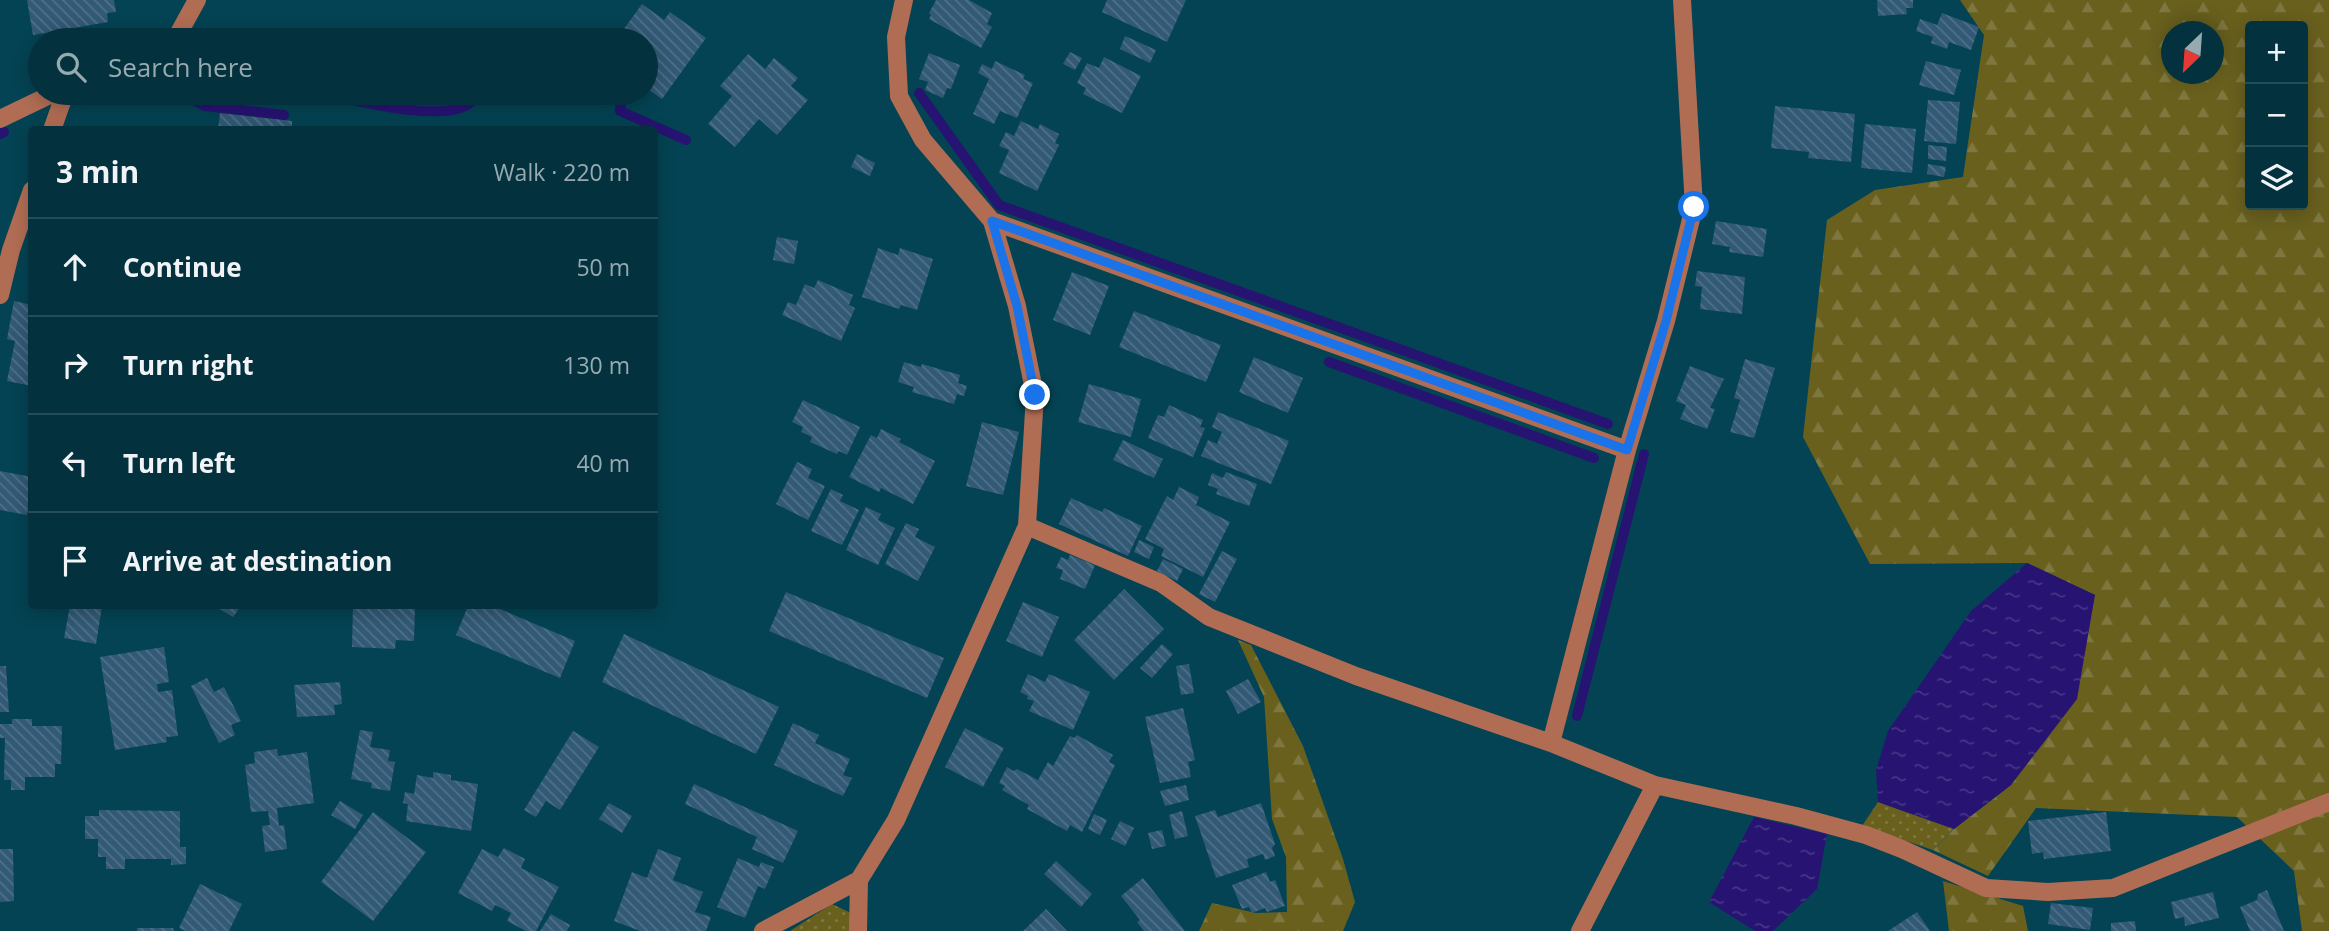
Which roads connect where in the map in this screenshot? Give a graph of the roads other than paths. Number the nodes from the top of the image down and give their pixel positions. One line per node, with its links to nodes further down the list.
1 (197, 0): 4 (street)
2 (904, 0): 10 (street)
3 (1682, 0): 12 (street)
4 (182, 28)
5 (29, 105): 7 (street)
6 (61, 105): 8 (street)
7 (0, 119)
8 (53, 126)
9 (28, 201): 11 (street)
10 (992, 221): 12 (street); 13 (street)
11 (0, 295)
12 (1627, 450): 14 (street)
13 (1027, 526): 14 (street); 17 (street)
14 (1551, 743): 15 (street)
15 (1655, 785): 16 (street); 20 (street)
16 (2329, 802)
17 (859, 880): 18 (street); 19 (street)
18 (764, 931)
19 (858, 931)
20 (1580, 931)

